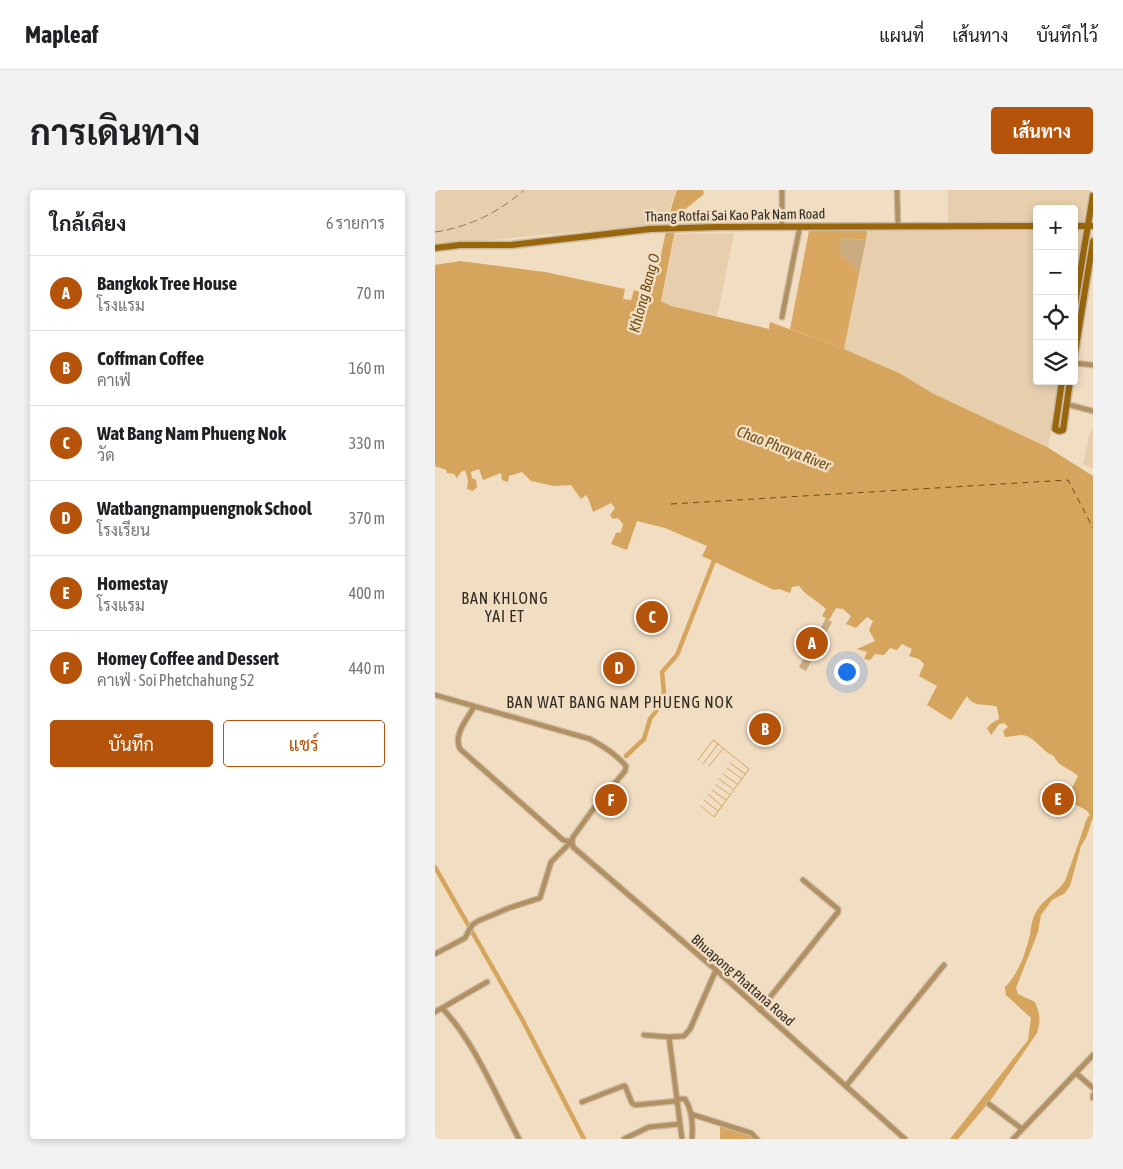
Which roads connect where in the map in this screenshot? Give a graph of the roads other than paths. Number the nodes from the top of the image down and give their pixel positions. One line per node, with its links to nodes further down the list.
1 (782, 190): 4 (street)
2 (897, 190): 6 (street)
3 (1093, 195): 8 (main road)
4 (782, 226): 5 (main road, Thang Rotfai Sai Kao Pak Nam Road); 10 (main road, Thang Rotfai Sai Kao Pak Nam Road)
5 (799, 226): 6 (main road, Thang Rotfai Sai Kao Pak Nam Road); 13 (street)
6 (898, 226): 7 (main road, Thang Rotfai Sai Kao Pak Nam Road)
7 (1033, 226)
8 (1090, 226): 12 (main road)
9 (1093, 241): 11 (main road)
10 (435, 248)
11 (1092, 256): 14 (main road)
12 (1077, 295)
13 (782, 317)
14 (1078, 340)
15 (1078, 362): 16 (street)
16 (1093, 365)
17 (1061, 385): 19 (main road)
18 (1070, 385): 20 (main road)
19 (1059, 398): 20 (main road); 20 (main road)
20 (1067, 402): 21 (street)
21 (1093, 411)
22 (435, 695): 23 (street)
23 (474, 707): 24 (street, Bhuapong Phattana Road); 24 (street)
24 (572, 840): 26 (street); 28 (street, Bhuapong Phattana Road)
25 (803, 880): 31 (street)
26 (435, 954)
27 (944, 965): 37 (street)
28 (716, 970): 31 (street, Bhuapong Phattana Road); 34 (street)
29 (487, 982): 30 (street)
30 (442, 1008): 32 (street); 45 (street)
31 (760, 1010): 37 (street, Bhuapong Phattana Road)
32 (435, 1012)
33 (644, 1034): 34 (street)
34 (669, 1037): 39 (street)
35 (1093, 1055): 36 (street)
36 (1075, 1073): 38 (street); 44 (street)
37 (846, 1086): 50 (street, Bhuapong Phattana Road)
38 (1093, 1088)
39 (677, 1100): 40 (street); 42 (street); 43 (street)
40 (583, 1102)
41 (989, 1104): 44 (street)
42 (691, 1114): 48 (street); 49 (street)
43 (680, 1124): 46 (street); 47 (street)
44 (1022, 1129): 51 (street)
45 (519, 1139)
46 (625, 1139)
47 (682, 1139)
48 (692, 1139)
49 (757, 1139)
50 (905, 1139)
51 (1013, 1139)

